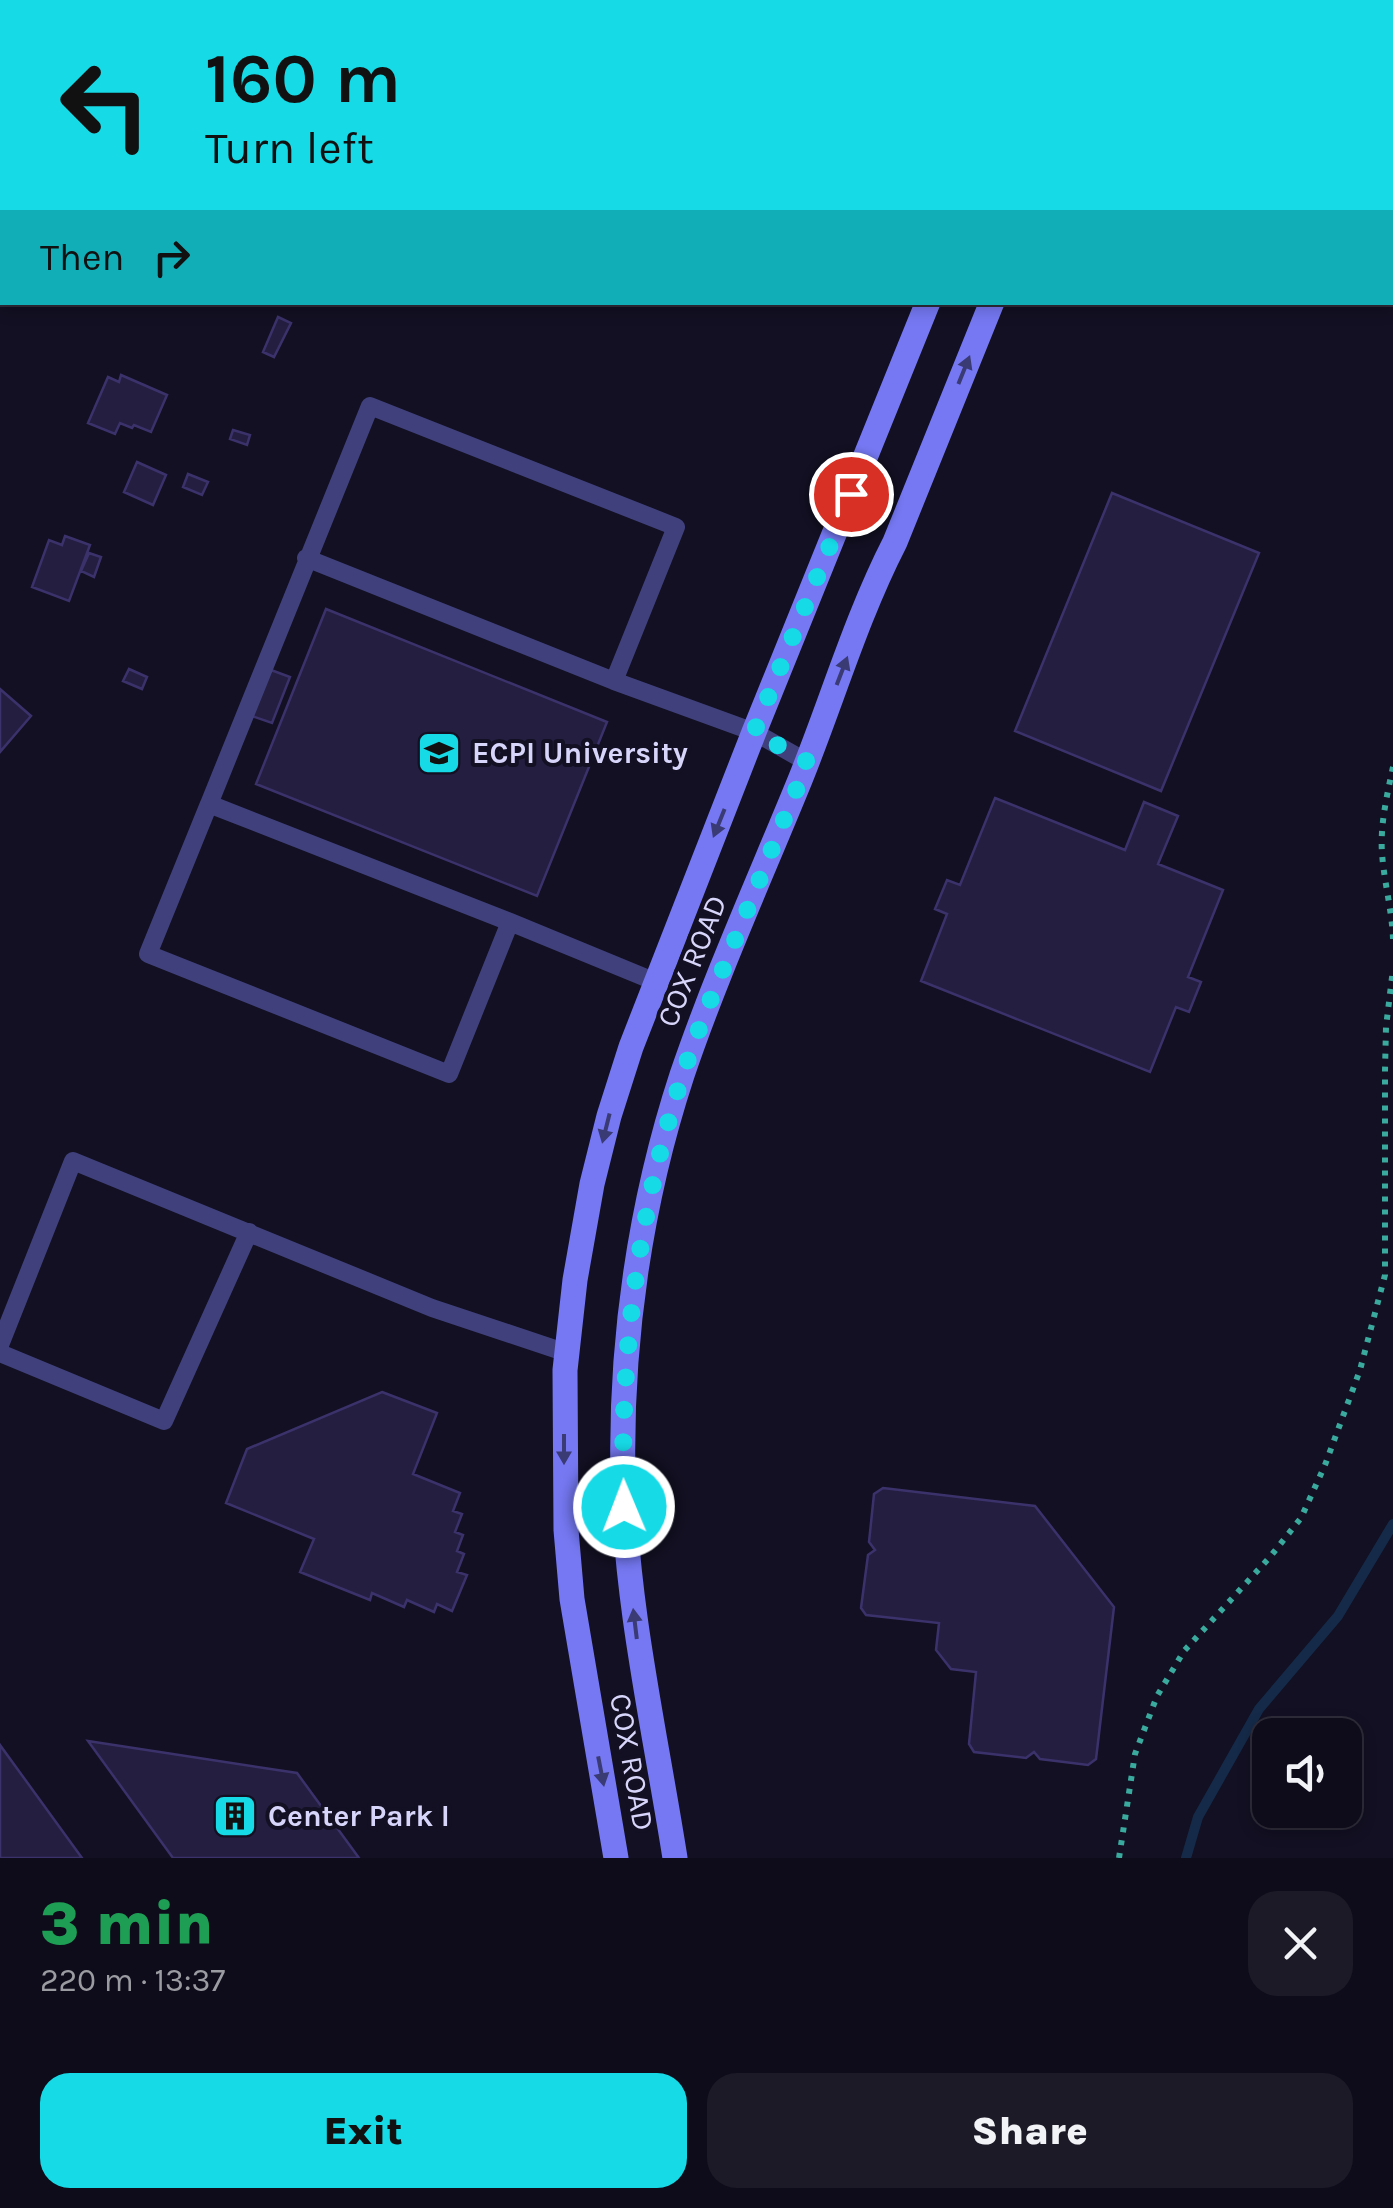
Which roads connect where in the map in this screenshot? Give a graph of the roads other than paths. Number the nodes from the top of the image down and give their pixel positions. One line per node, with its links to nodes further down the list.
1 (927, 305): 5 (main road, COX ROAD)
2 (991, 305): 6 (main road, COX ROAD, one-way to 2)
3 (306, 558): 4 (lane); 4 (lane); 7 (lane)
4 (614, 681): 5 (lane)
5 (754, 732): 6 (lane); 9 (main road, COX ROAD, one-way to 9)
6 (808, 762): 15 (main road, COX ROAD, one-way to 6)
7 (209, 804): 8 (lane); 8 (lane)
8 (510, 922): 9 (lane)
9 (656, 982): 13 (main road, COX ROAD, one-way to 13)
10 (249, 1232): 11 (lane); 12 (lane); 13 (lane)
11 (0, 1345)
12 (0, 1353)
13 (567, 1354): 14 (main road, COX ROAD, one-way to 14)
14 (616, 1858)
15 (675, 1858)

